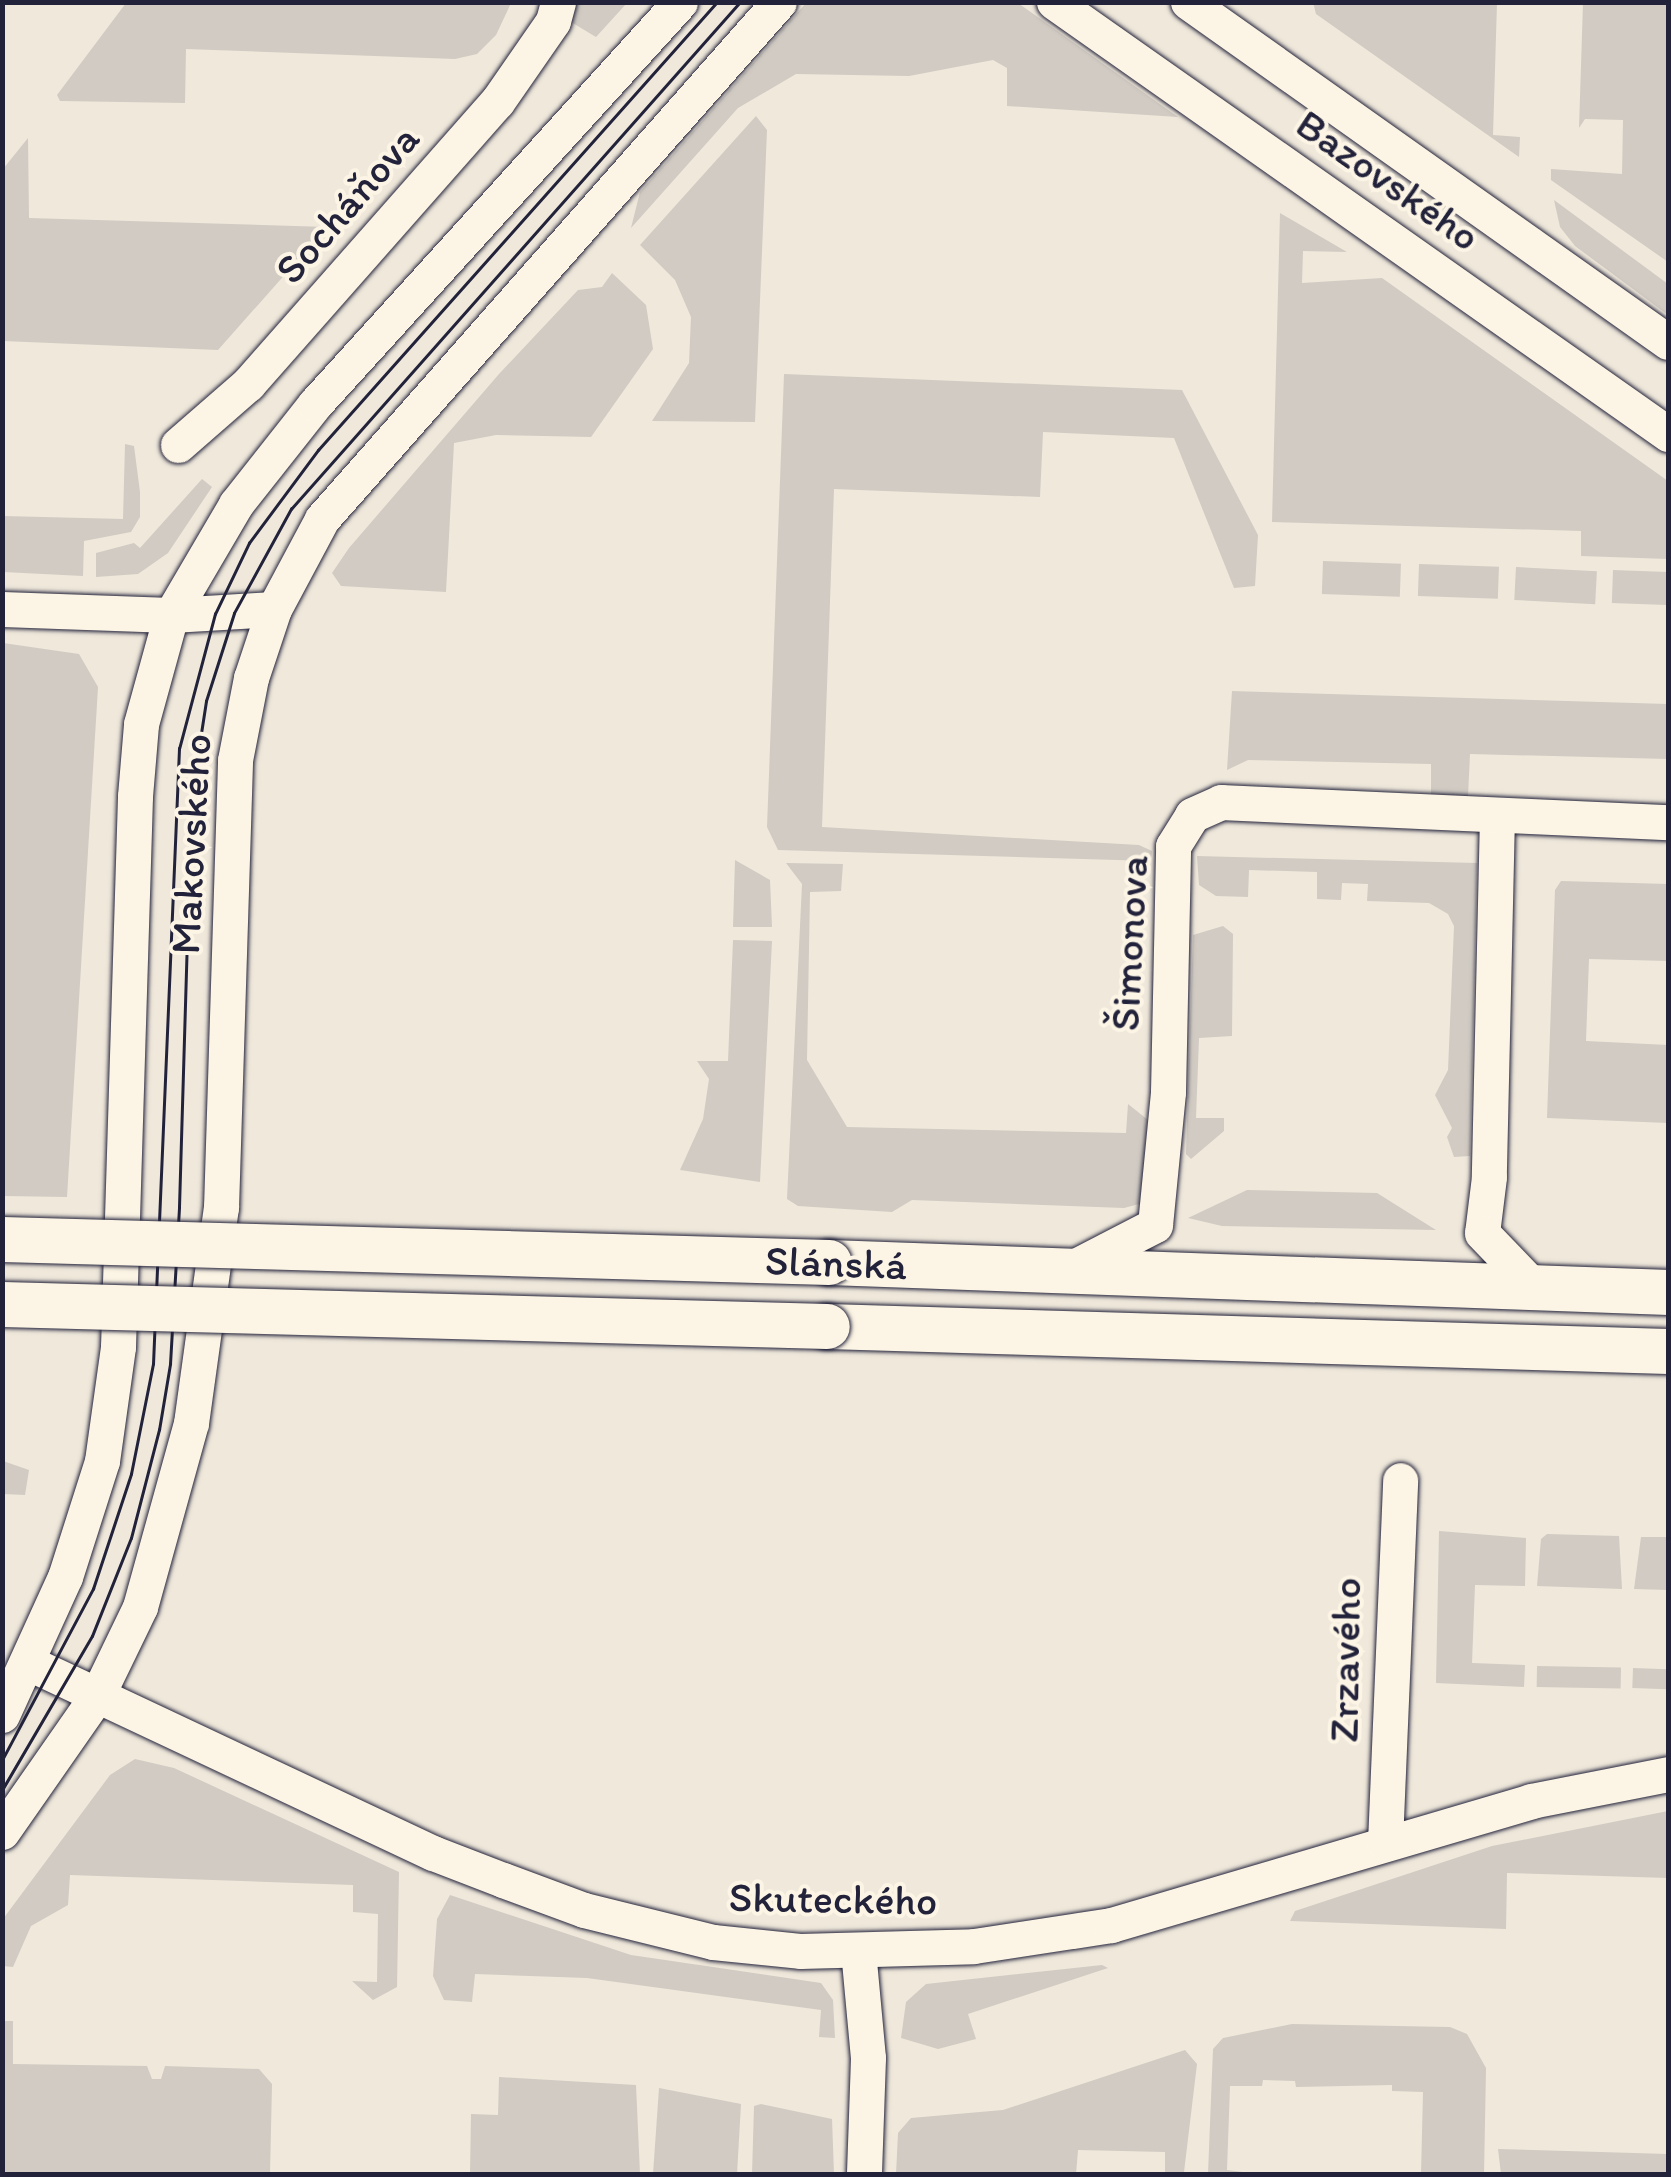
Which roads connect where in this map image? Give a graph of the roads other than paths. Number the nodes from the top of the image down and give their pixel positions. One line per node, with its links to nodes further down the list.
1 (558, 2): 8 (street, Socháňova)
2 (680, 2): 11 (street, Makovského)
3 (779, 2): 10 (street, Makovského)
4 (1054, 2): 7 (street, Bazovského)
5 (1188, 2): 6 (street, Bazovského)
6 (1668, 342)
7 (1668, 434)
8 (178, 445)
9 (2, 609): 11 (street)
10 (274, 609): 11 (street); 22 (street, Makovského)
11 (170, 616): 21 (street, Makovského)
12 (1496, 815): 13 (street, Šimonova); 15 (street, Šimonova); 16 (street)
13 (1668, 822)
14 (2, 1239): 15 (main road, Slánská, bridge)
15 (1066, 1271): 16 (main road, Slánská)
16 (1534, 1286): 17 (main road, Slánská)
17 (1668, 1292)
18 (2, 1304): 19 (main road, Slánská, bridge)
19 (1668, 1351)
20 (1400, 1480): 26 (street, Zrzavého)
21 (30, 1662): 22 (street, Skuteckého); 23 (street, Makovského)
22 (97, 1696): 25 (street, Makovského); 27 (street, Skuteckého)
23 (2, 1715)
24 (1668, 1774): 26 (street, Skuteckého)
25 (2, 1832)
26 (1385, 1843): 27 (street, Skuteckého)
27 (858, 1950): 28 (street)
28 (864, 2174)

